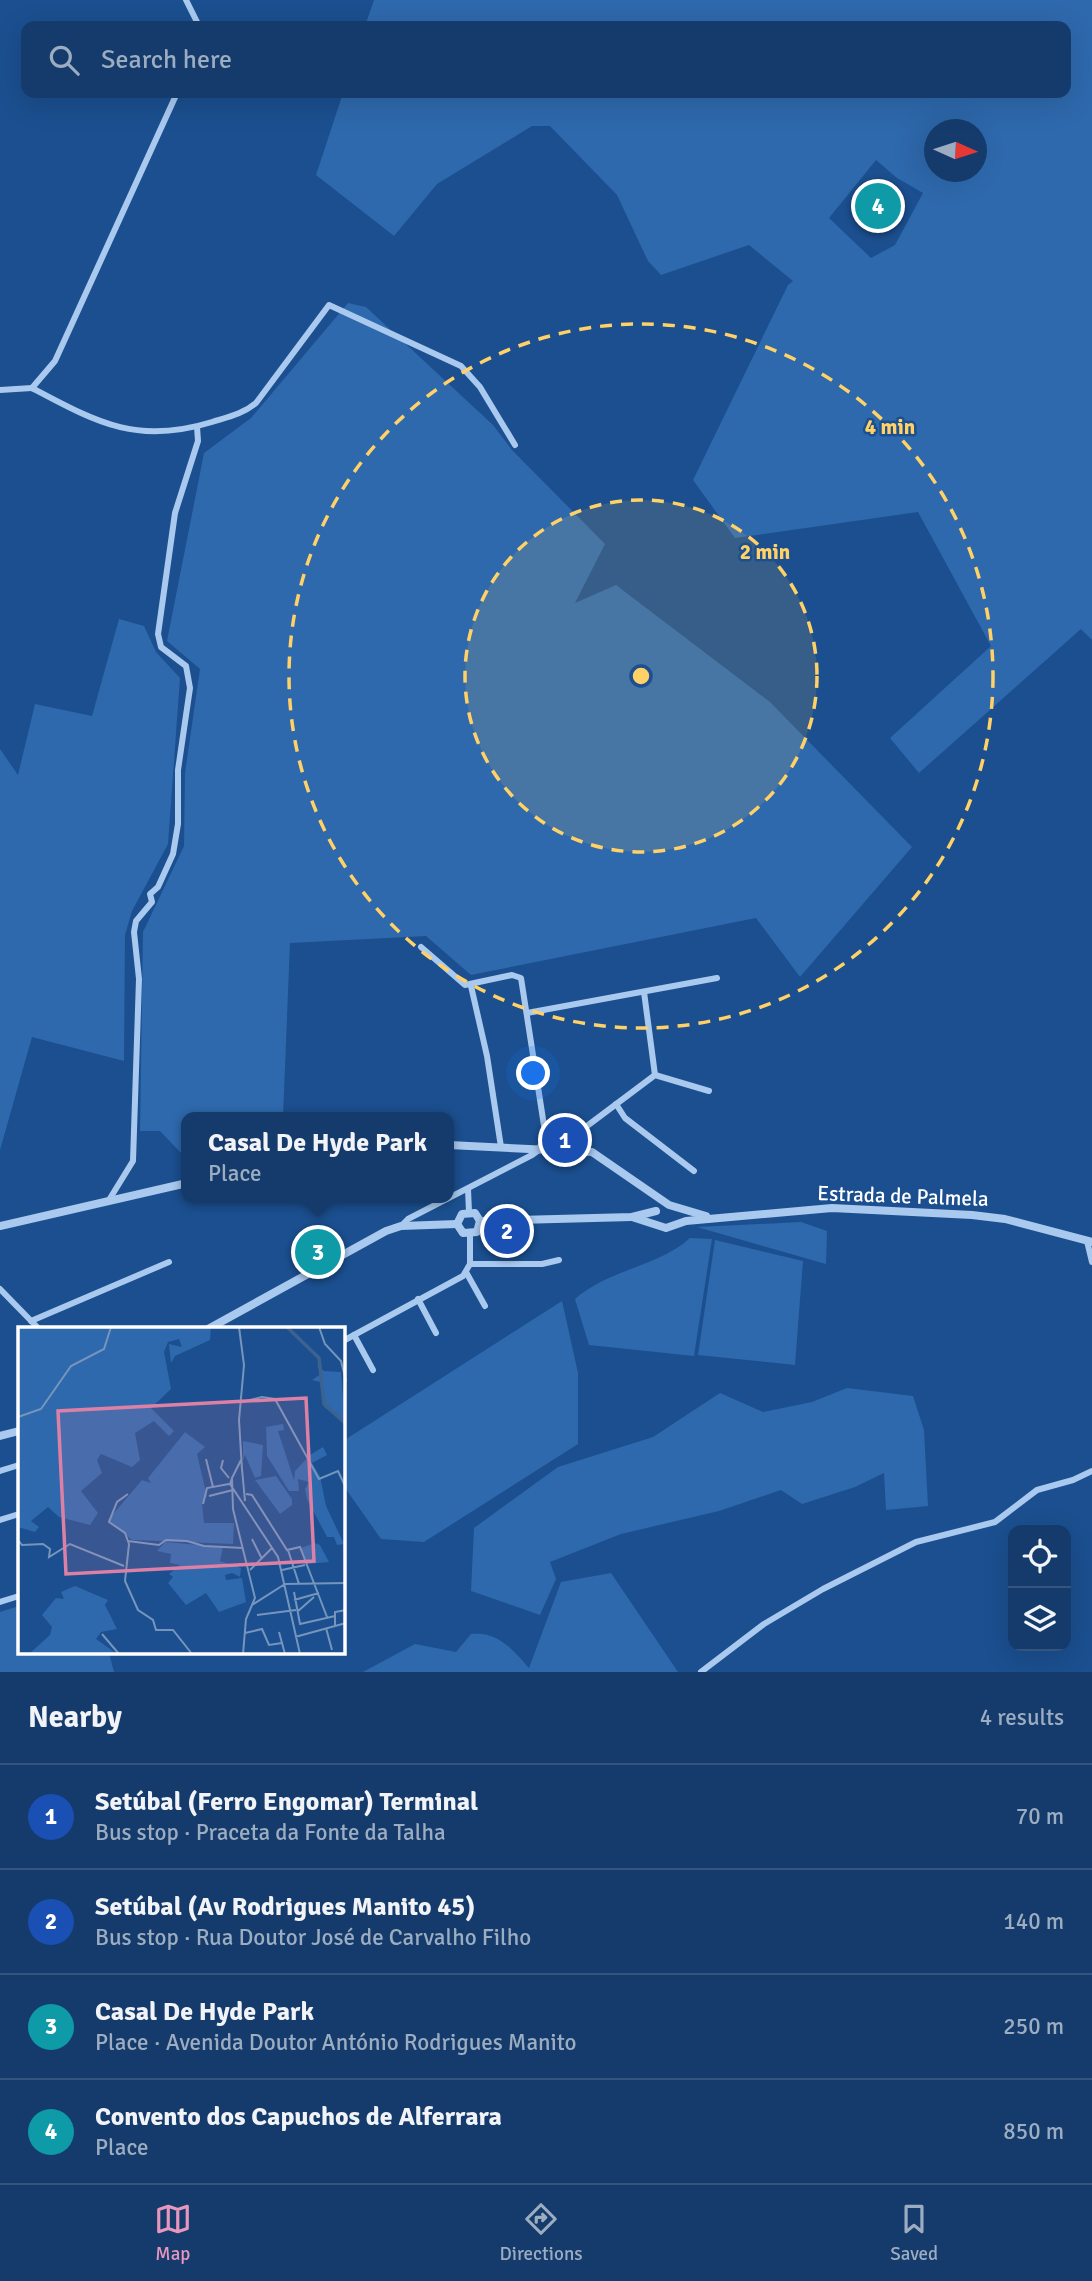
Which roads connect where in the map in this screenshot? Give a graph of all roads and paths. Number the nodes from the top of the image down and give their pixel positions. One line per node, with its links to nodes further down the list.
1 (186, 0): 2 (street)
2 (197, 21)
3 (175, 98): 4 (street)
4 (32, 388): 5 (street); 6 (street)
5 (0, 390)
6 (197, 426): 7 (street); 27 (street)
7 (515, 445)
8 (421, 947): 10 (street)
9 (717, 978): 11 (street)
10 (471, 986): 12 (street); 19 (street)
11 (644, 992): 12 (street); 13 (street)
12 (527, 1013): 17 (street)
13 (655, 1075): 14 (street); 15 (street)
14 (709, 1091)
15 (616, 1104): 16 (street); 22 (street)
16 (583, 1129): 17 (street); 21 (street)
17 (545, 1132): 20 (street)
18 (454, 1145): 19 (street)
19 (501, 1147): 20 (street)
20 (539, 1150): 21 (street); 24 (street)
21 (586, 1150): 25 (street, Estrada de Palmela)
22 (694, 1171)
23 (181, 1184): 27 (street)
24 (468, 1189): 26 (street); 31 (street)
25 (646, 1189): 29 (street, Estrada de Palmela); 30 (street, Estrada de Palmela)
26 (454, 1196)
27 (109, 1200): 36 (street)
28 (440, 1203): 37 (street)
29 (671, 1206): 30 (street); 33 (street, Estrada de Palmela); 39 (street)
30 (656, 1211): 32 (street); 38 (street)
31 (469, 1212): 34 (street); 35 (street)
32 (632, 1217): 34 (street); 38 (street)
33 (715, 1218): 39 (street, Estrada de Palmela); 41 (street, Estrada de Palmela)
34 (480, 1221): 40 (street)
35 (457, 1224): 37 (street); 40 (street)
36 (0, 1226)
37 (401, 1226): 52 (street)
38 (659, 1226): 39 (street)
39 (673, 1226)
40 (470, 1235): 45 (street)
41 (1089, 1241): 44 (street)
42 (559, 1260): 45 (street)
43 (169, 1262): 50 (street)
44 (1092, 1262)
45 (470, 1264): 46 (street)
46 (466, 1272): 48 (street); 49 (street)
47 (0, 1289): 50 (street)
48 (418, 1299): 53 (street); 54 (street)
49 (485, 1306)
50 (31, 1321): 51 (street)
51 (37, 1327)
52 (212, 1327)
53 (436, 1333)
54 (354, 1335): 55 (street); 56 (street)
55 (345, 1340)
56 (373, 1370)
57 (18, 1431): 58 (street)
58 (0, 1436)
59 (18, 1465): 60 (street)
60 (0, 1471)
61 (1092, 1471): 66 (street)
62 (18, 1514): 63 (street)
63 (0, 1520)
64 (18, 1597): 65 (street)
65 (0, 1602)
66 (701, 1672)

